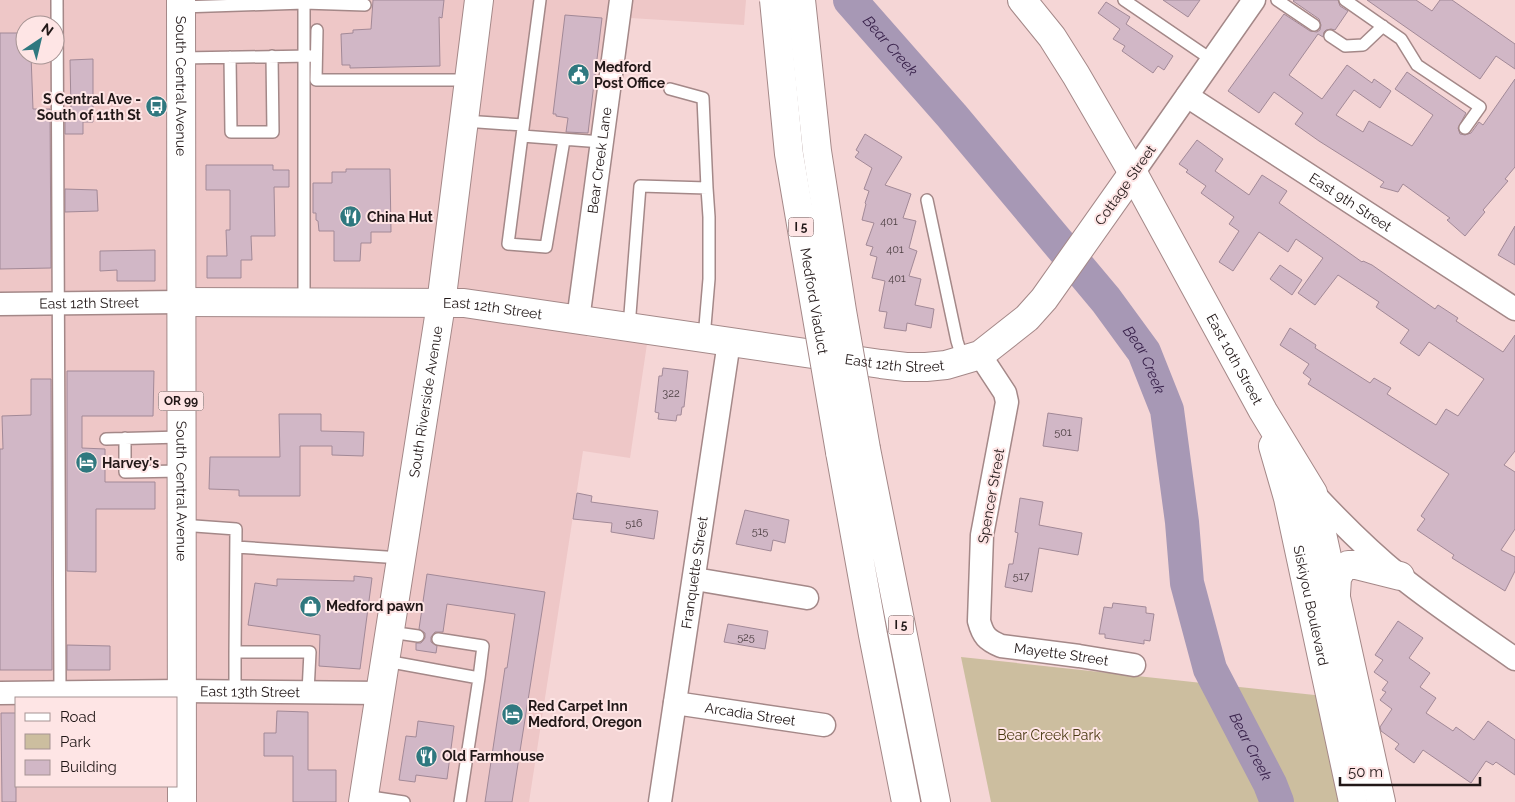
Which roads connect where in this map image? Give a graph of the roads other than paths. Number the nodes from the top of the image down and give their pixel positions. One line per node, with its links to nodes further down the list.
1 (57, 0): 39 (lane)
2 (480, 0): 25 (main road, South Riverside Avenue)
3 (540, 0): 30 (lane)
4 (621, 0): 32 (street, Bear Creek Lane)
5 (774, 0): 81 (main road, Medford Viaduct / I 5, bridge)
6 (801, 0): 82 (main road, Medford Viaduct / I 5, bridge)
7 (1022, 0): 33 (main road, East 10th Street)
8 (1124, 0): 24 (lane)
9 (1254, 0): 24 (street, Cottage Street)
10 (1277, 0): 15 (lane)
11 (1345, 0): 16 (lane)
12 (304, 2): 13 (lane); 14 (lane); 20 (lane)
13 (181, 3): 23 (main road, South Central Avenue / OR 99)
14 (365, 5)
15 (1314, 25)
16 (1382, 26): 18 (lane); 29 (lane)
17 (317, 30): 21 (lane)
18 (1330, 36)
19 (272, 56): 20 (lane); 22 (lane); 22 (lane)
20 (304, 56): 21 (lane); 37 (lane)
21 (316, 56): 25 (lane)
22 (230, 57): 23 (lane)
23 (181, 58): 36 (main road, South Central Avenue / OR 99)
24 (1212, 60): 27 (street, Cottage Street)
25 (469, 80): 28 (main road, South Riverside Avenue)
26 (670, 89): 34 (lane)
27 (1187, 96): 33 (street, Cottage Street); 41 (street, East 9th Street)
28 (464, 121): 30 (lane); 40 (main road, South Riverside Avenue)
29 (1465, 128)
30 (522, 130): 31 (lane); 31 (lane)
31 (564, 140): 32 (lane)
32 (602, 142): 42 (street, Bear Creek Lane)
33 (1133, 173): 45 (main road, Cottage Street); 46 (main road, East 10th Street)
34 (707, 188): 43 (lane); 44 (lane)
35 (927, 200): 45 (lane)
36 (181, 302): 37 (main road, East 12th Street); 39 (street, East 12th Street); 47 (main road, South Central Avenue / OR 99)
37 (304, 302): 40 (main road, East 12th Street)
38 (0, 304): 39 (street, East 12th Street)
39 (59, 304): 70 (lane)
40 (441, 304): 42 (main road, East 12th Street); 54 (main road, South Riverside Avenue)
41 (1515, 309)
42 (578, 320): 43 (main road, East 12th Street)
43 (629, 327): 44 (main road, East 12th Street)
44 (717, 340): 45 (main road, East 12th Street); 56 (street, Franquette Street)
45 (981, 352): 62 (street, Spencer Street)
46 (1263, 411): 51 (main road, East 10th Street); 83 (main road, Siskiyou Boulevard)
47 (180, 437): 48 (lane); 50 (main road, South Central Avenue / OR 99)
48 (125, 438): 49 (lane); 50 (lane)
49 (106, 439)
50 (181, 471): 52 (main road, South Central Avenue / OR 99)
51 (1313, 493): 55 (street, East 10th Street); 57 (main road, Siskiyou Boulevard)
52 (181, 525): 53 (lane); 68 (main road, South Central Avenue / OR 99)
53 (236, 547): 54 (lane); 63 (lane)
54 (402, 558): 59 (main road, South Riverside Avenue)
55 (1400, 576): 57 (main road); 64 (street, East 10th Street)
56 (694, 579): 58 (street); 74 (street, Franquette Street)
57 (1336, 594): 84 (main road, Siskiyou Boulevard)
58 (807, 598)
59 (390, 632): 60 (lane); 65 (main road, South Riverside Avenue)
60 (418, 636)
61 (438, 639): 67 (lane)
62 (990, 642): 66 (street, Mayette Street)
63 (236, 652): 69 (lane); 71 (lane)
64 (1515, 660)
65 (386, 661): 67 (lane); 73 (main road, South Riverside Avenue)
66 (1134, 665)
67 (479, 678): 79 (lane)
68 (182, 691): 69 (street, East 13th Street); 70 (street, East 13th Street); 77 (main road, South Central Avenue / OR 99)
69 (235, 691): 71 (street, East 13th Street)
70 (60, 692): 72 (street, East 13th Street)
71 (308, 692): 73 (street, East 13th Street)
72 (0, 693)
73 (381, 693): 76 (main road, South Riverside Avenue)
74 (676, 703): 75 (street, Arcadia Street); 80 (street, Franquette Street)
75 (824, 725)
76 (364, 799): 78 (lane)
77 (182, 802)
78 (404, 802)
79 (460, 802)
80 (660, 802)
81 (906, 802)
82 (936, 802)
83 (1353, 802)
84 (1381, 802)

